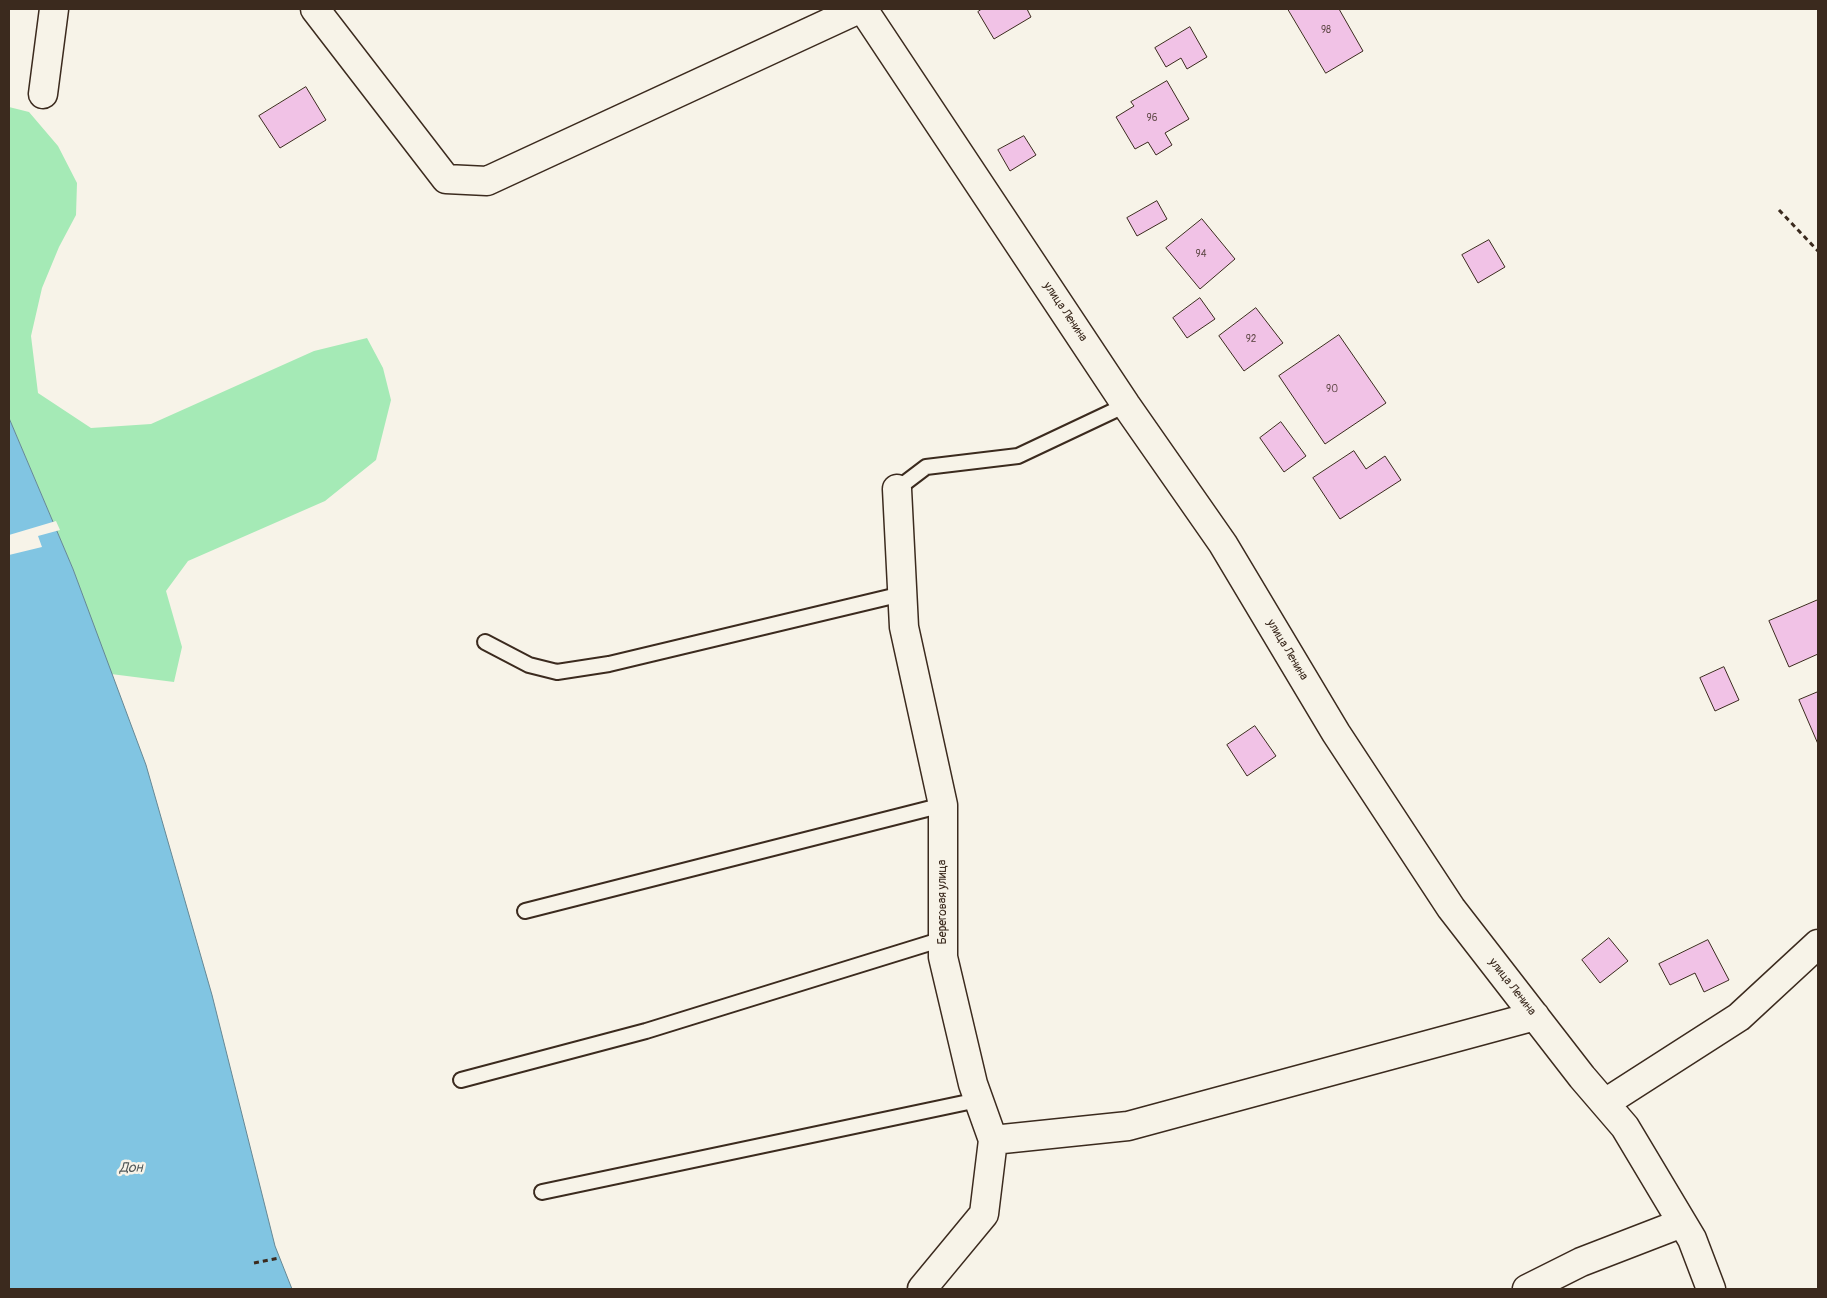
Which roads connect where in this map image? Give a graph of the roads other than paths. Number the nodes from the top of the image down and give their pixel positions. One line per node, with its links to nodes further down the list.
1 (54, 9): 4 (street)
2 (315, 9): 3 (street)
3 (861, 9): 5 (street, улица Ленина)
4 (43, 94)
5 (1126, 404): 6 (lane); 13 (street, улица Ленина)
6 (897, 489): 7 (street, Береговая улица)
7 (902, 594): 8 (lane); 9 (street, Береговая улица)
8 (485, 642)
9 (943, 806): 10 (lane); 11 (street, Береговая улица)
10 (525, 911)
11 (944, 938): 14 (lane); 15 (street, Береговая улица)
12 (1818, 944): 16 (street)
13 (1535, 1016): 16 (street, улица Ленина); 17 (street)
14 (461, 1080)
15 (978, 1100): 17 (street, Береговая улица); 18 (lane)
16 (1605, 1103): 19 (street, улица Ленина)
17 (993, 1140): 20 (street, Береговая улица)
18 (542, 1192)
19 (1682, 1223): 21 (street); 22 (street, улица Ленина)
20 (922, 1289)
21 (1527, 1289)
22 (1711, 1289)

